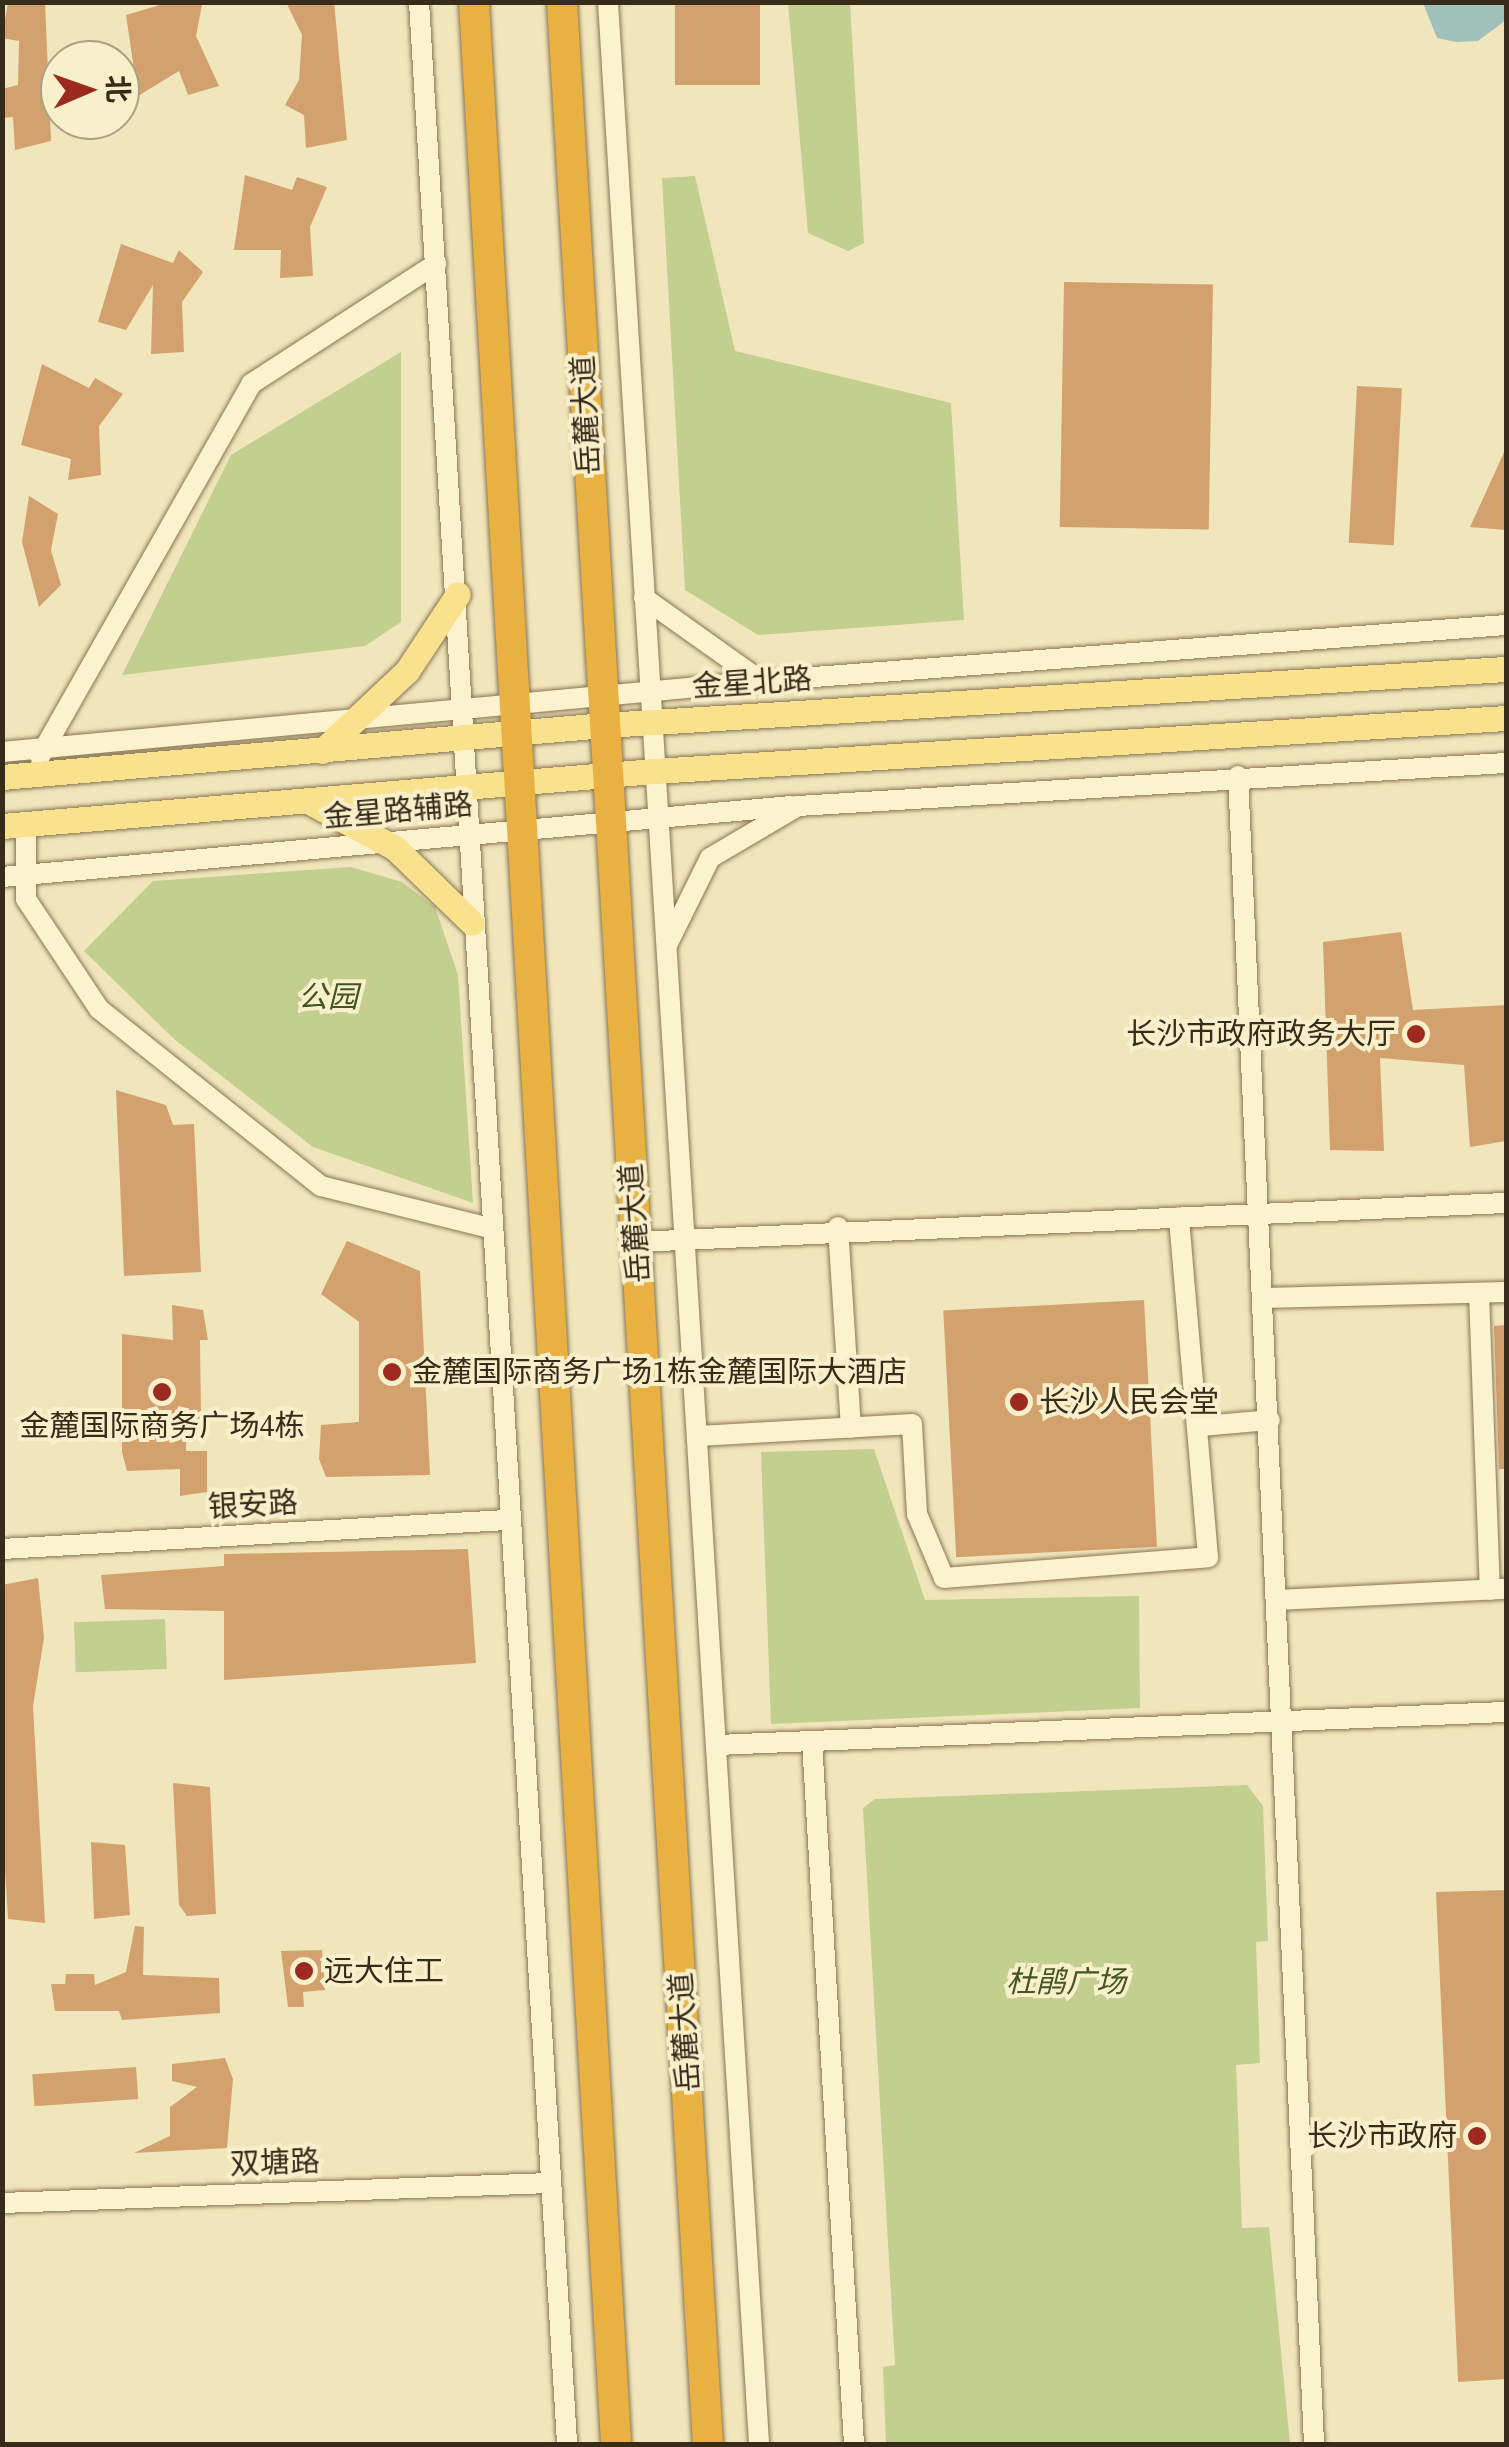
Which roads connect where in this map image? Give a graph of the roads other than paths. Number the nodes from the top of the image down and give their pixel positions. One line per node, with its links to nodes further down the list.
1 (419, 2): 5 (street)
2 (474, 2): 13 (highway)
3 (562, 2): 12 (highway, 岳麓大道)
4 (608, 2): 7 (street)
5 (436, 264): 6 (street); 25 (street)
6 (458, 594): 14 (street); 16 (main road)
7 (644, 598): 10 (street); 11 (street)
8 (1506, 626): 10 (street)
9 (1506, 668): 17 (main road, 金星北路)
10 (761, 681): 11 (street)
11 (648, 688): 12 (street); 17 (street)
12 (603, 692): 13 (street); 18 (highway, 岳麓大道)
13 (518, 701): 14 (street); 19 (highway)
14 (458, 707): 16 (street); 20 (street)
15 (1506, 718): 24 (main road)
16 (355, 720): 21 (main road); 22 (street)
17 (650, 722): 18 (main road, 金星北路); 24 (street)
18 (605, 725): 19 (main road, 金星北路); 26 (highway, 岳麓大道)
19 (520, 734): 20 (main road, 金星北路); 29 (highway)
20 (458, 740): 21 (main road, 金星北路); 30 (street)
21 (322, 751): 25 (main road, 金星北路)
22 (2, 752)
23 (1506, 764): 27 (street, 金星路辅路)
24 (654, 770): 26 (main road); 33 (street)
25 (30, 775): 28 (main road, 金星北路)
26 (606, 775): 29 (main road); 34 (highway, 岳麓大道)
27 (1238, 776): 32 (street, 金星路辅路); 44 (street)
28 (2, 777)
29 (517, 783): 30 (main road); 36 (highway)
30 (464, 788): 31 (main road); 37 (street)
31 (308, 802): 35 (main road); 38 (main road)
32 (798, 806): 33 (street, 金星路辅路); 42 (street)
33 (658, 820): 34 (street, 金星路辅路); 42 (street)
34 (609, 823): 36 (street, 金星路辅路); 49 (highway, 岳麓大道)
35 (14, 826): 39 (street)
36 (520, 831): 37 (street, 金星路辅路); 68 (highway)
37 (467, 836): 38 (street, 金星路辅路); 41 (street)
38 (385, 842): 39 (street, 金星路辅路); 41 (main road)
39 (27, 875): 40 (street, 金星路辅路); 47 (street)
40 (2, 877)
41 (472, 923): 47 (street)
42 (666, 946): 48 (street)
43 (1506, 1203): 44 (street)
44 (1260, 1214): 45 (street); 52 (street)
45 (1179, 1217): 46 (street); 54 (street)
46 (838, 1227): 48 (street); 55 (street)
47 (489, 1228): 57 (street)
48 (687, 1238): 49 (street); 56 (street)
49 (636, 1242): 69 (highway, 岳麓大道)
50 (1506, 1292): 51 (street)
51 (1479, 1293): 52 (street); 59 (street)
52 (1264, 1298): 53 (street)
53 (1270, 1420): 54 (street); 60 (street)
54 (1203, 1426): 55 (street)
55 (851, 1428): 56 (street)
56 (698, 1436): 64 (street)
57 (506, 1520): 58 (street, 银安路); 65 (street)
58 (2, 1549)
59 (1498, 1589): 60 (street)
60 (1277, 1600): 62 (street)
61 (1506, 1712): 62 (street)
62 (1284, 1723): 63 (street); 72 (street)
63 (812, 1741): 64 (street); 71 (street)
64 (718, 1745): 70 (street)
65 (550, 2183): 66 (street, 双塘路); 67 (street)
66 (2, 2203)
67 (567, 2444)
68 (616, 2444)
69 (708, 2444)
70 (760, 2444)
71 (854, 2444)
72 (1314, 2444)

